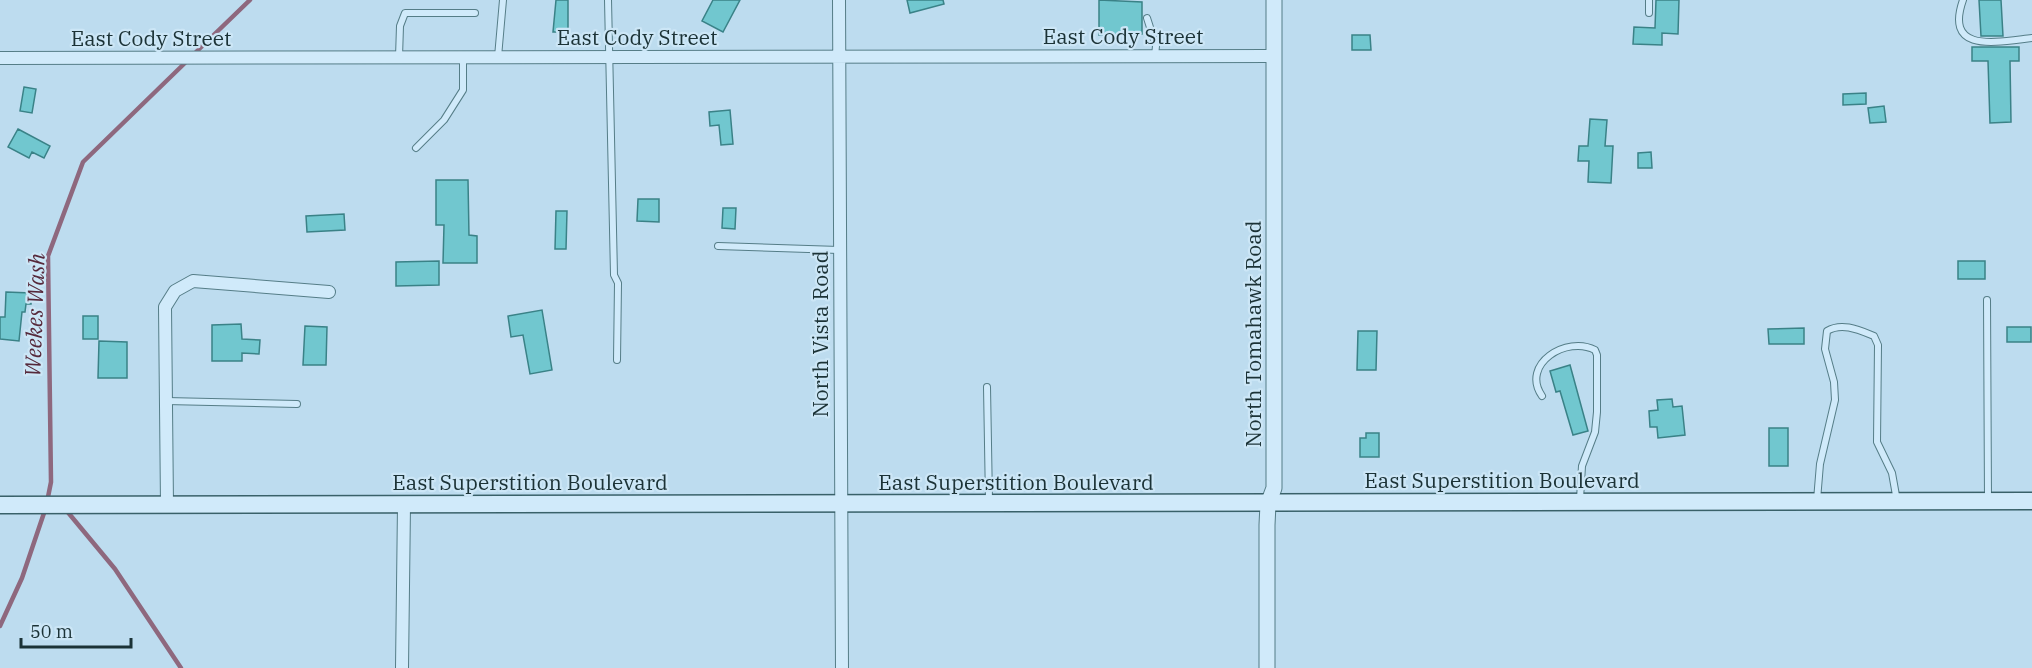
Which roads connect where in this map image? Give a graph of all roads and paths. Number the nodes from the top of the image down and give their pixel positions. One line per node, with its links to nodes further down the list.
1 (502, 0): 16 (lane)
2 (608, 0): 17 (lane)
3 (839, 0): 11 (street, North Vista Road)
4 (1274, 0): 13 (street, North Tomahawk Road)
5 (1649, 0): 8 (lane)
6 (1963, 0): 10 (lane)
7 (475, 13): 14 (lane)
8 (1649, 13)
9 (1147, 18): 12 (lane)
10 (2032, 38)
11 (839, 56): 12 (street, East Cody Street); 17 (street, East Cody Street); 21 (street, North Vista Road)
12 (1155, 56): 13 (street, East Cody Street)
13 (1274, 56): 36 (street, North Tomahawk Road)
14 (399, 57): 15 (street, East Cody Street); 18 (street, East Cody Street)
15 (463, 57): 16 (street, East Cody Street); 19 (lane)
16 (498, 57): 17 (street, East Cody Street)
17 (609, 57): 24 (lane)
18 (0, 58)
19 (416, 148)
20 (718, 246): 21 (lane)
21 (840, 250): 34 (street, North Vista Road)
22 (329, 292): 27 (street)
23 (1987, 300): 30 (lane)
24 (617, 360)
25 (987, 387): 35 (lane)
26 (1542, 396): 33 (lane)
27 (166, 401): 28 (lane); 38 (street)
28 (297, 404)
29 (1897, 501): 30 (main road, East Superstition Boulevard); 32 (main road, East Superstition Boulevard); 32 (lane)
30 (1988, 501): 31 (main road, East Superstition Boulevard)
31 (2032, 501)
32 (1817, 502): 33 (main road, East Superstition Boulevard)
33 (1580, 503): 36 (main road, East Superstition Boulevard)
34 (840, 504): 35 (main road, East Superstition Boulevard); 39 (main road, East Superstition Boulevard); 41 (street, North Vista Road)
35 (989, 504): 36 (main road, East Superstition Boulevard)
36 (1268, 504): 42 (street, North Tomahawk Road)
37 (0, 505): 38 (main road, East Superstition Boulevard)
38 (167, 505): 39 (main road, East Superstition Boulevard)
39 (404, 505): 40 (street)
40 (402, 668)
41 (842, 668)
42 (1267, 668)

